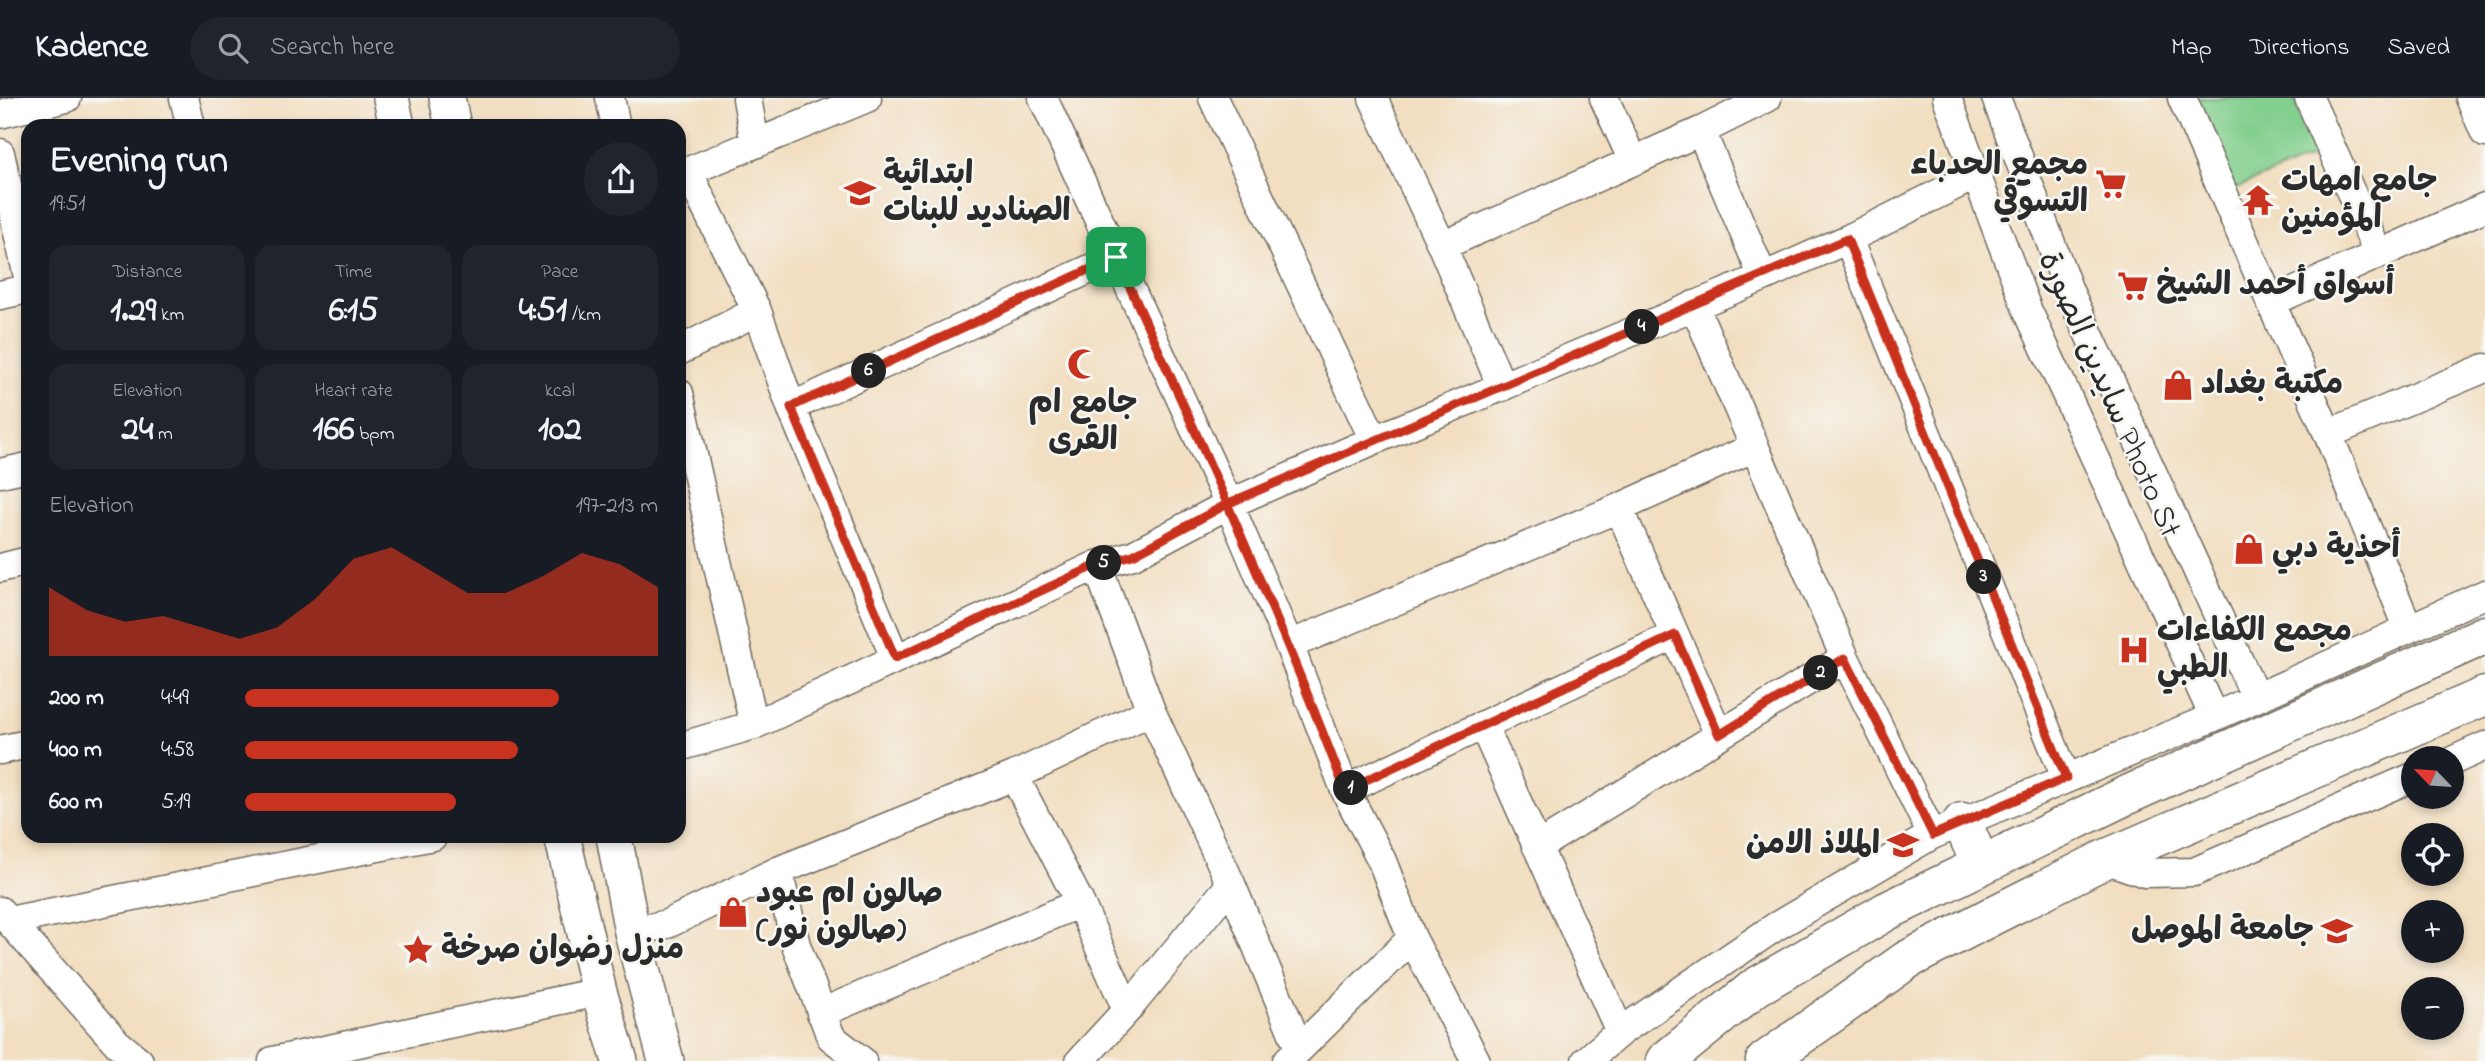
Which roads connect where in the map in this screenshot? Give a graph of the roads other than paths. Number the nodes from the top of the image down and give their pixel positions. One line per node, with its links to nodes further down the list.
1 (67, 98): 18 (street)
2 (184, 98): 19 (street)
3 (391, 98): 20 (main road)
4 (447, 98): 21 (main road)
5 (610, 98): 22 (street)
6 (747, 98): 25 (street)
7 (867, 98): 25 (street)
8 (1043, 98): 36 (street)
9 (1213, 98): 49 (street)
10 (1373, 98): 34 (street)
11 (1604, 98): 27 (street)
12 (1766, 98): 23 (street)
13 (1947, 98): 29 (street, سايدين الصورة Photo St)
14 (1996, 98): 66 (street, سايدين الصورة Photo St)
15 (2182, 98): 40 (street)
16 (2309, 98): 35 (street)
17 (2470, 98): 24 (street)
18 (0, 114)
19 (189, 119)
20 (396, 119)
21 (452, 119)
22 (614, 119)
23 (1701, 131): 27 (street); 37 (street)
24 (2485, 133)
25 (755, 144): 28 (street)
26 (0, 153): 33 (street)
27 (1633, 161): 34 (street)
28 (686, 173)
29 (1976, 175): 32 (street); 68 (street, سايدين الصورة Photo St)
30 (686, 180): 42 (street)
31 (2485, 207): 35 (street)
32 (1847, 239): 37 (street); 78 (street)
33 (21, 246)
34 (1442, 246): 45 (street)
35 (2378, 253): 40 (street)
36 (1116, 257): 46 (street); 53 (street)
37 (1763, 277): 41 (street)
38 (21, 290): 39 (street)
39 (0, 295)
40 (2271, 302): 48 (street)
41 (1694, 305): 45 (street); 50 (street)
42 (757, 311): 43 (street); 46 (street)
43 (686, 347)
44 (2485, 368): 48 (street)
45 (1502, 387): 49 (street)
46 (791, 407): 63 (street)
47 (686, 424): 69 (street)
48 (2328, 434): 59 (street)
49 (1374, 440): 53 (street)
50 (1755, 447): 54 (street); 64 (street)
51 (21, 468): 52 (street)
52 (0, 473)
53 (1229, 503): 56 (street); 62 (street)
54 (1619, 508): 60 (street); 62 (street)
55 (21, 563): 57 (street)
56 (1097, 565): 63 (street); 67 (street)
57 (0, 568)
58 (2485, 594): 59 (street)
59 (2408, 627): 66 (street)
60 (1675, 635): 70 (street); 71 (street)
61 (2485, 635): 87 (highway)
62 (1289, 645): 80 (street)
63 (895, 658): 69 (street)
64 (1845, 658): 71 (street); 81 (street)
65 (2485, 696): 86 (highway)
66 (2256, 698): 68 (street)
67 (1151, 711): 77 (street); 89 (street)
68 (2214, 717): 78 (street)
69 (754, 725): 72 (street)
70 (1484, 727): 80 (street); 85 (street)
71 (1719, 735): 85 (street)
72 (686, 745)
73 (21, 746): 75 (street)
74 (2485, 746): 76 (street)
75 (0, 750)
76 (2464, 756)
77 (1013, 776): 88 (street); 90 (street)
78 (2066, 778): 81 (street)
79 (2401, 782): 86 (street)
80 (1345, 790): 93 (street)
81 (1947, 828): 87 (highway); 97 (street)
82 (564, 843): 94 (main road)
83 (615, 843): 92 (main road)
84 (359, 844): 91 (street)
85 (1537, 847): 97 (street)
86 (2105, 859): 108 (highway)
87 (1982, 865): 107 (highway)
88 (778, 872): 92 (street); 96 (street)
89 (1231, 884): 95 (street); 98 (street)
90 (1080, 903): 95 (street); 96 (street)
91 (4, 916): 99 (street)
92 (632, 932): 102 (main road)
93 (1412, 938): 98 (street); 105 (street)
94 (599, 992): 100 (street); 101 (main road)
95 (1127, 1010): 104 (street)
96 (821, 1013): 103 (street)
97 (1620, 1032): 106 (street)
98 (1293, 1055)
99 (139, 1061)
100 (273, 1061)
101 (620, 1061)
102 (666, 1061)
103 (862, 1061)
104 (1080, 1061)
105 (1476, 1061)
106 (1586, 1061)
107 (1665, 1061)
108 (1765, 1061)

